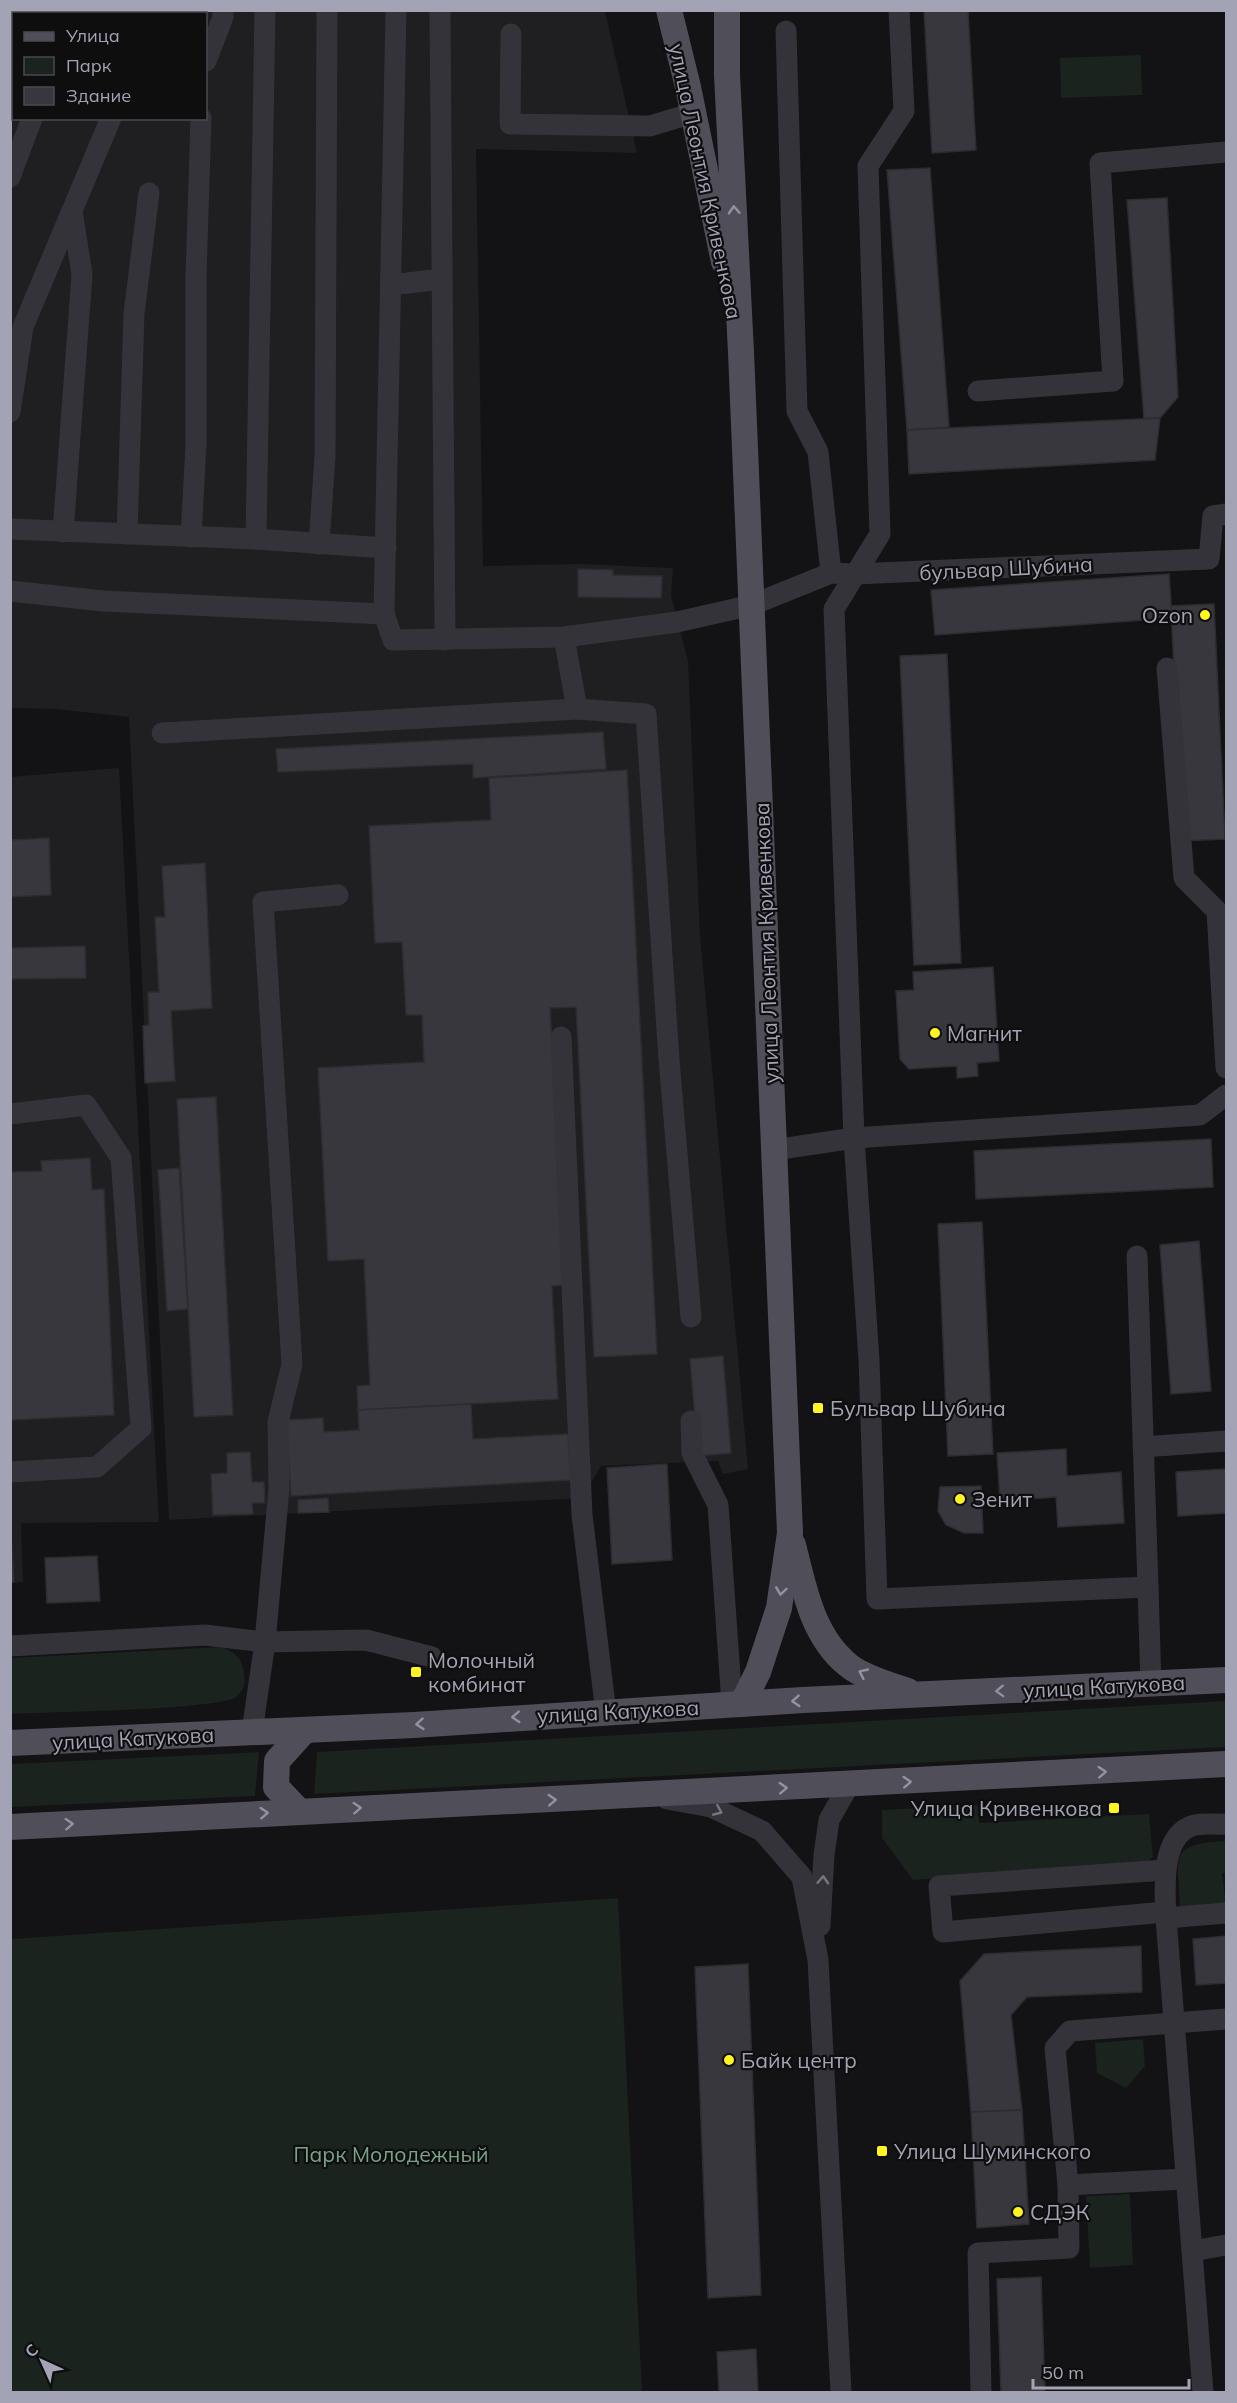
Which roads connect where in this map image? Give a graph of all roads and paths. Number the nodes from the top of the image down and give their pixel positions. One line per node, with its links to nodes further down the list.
1 (223, 10): 11 (street)
2 (265, 10): 30 (street)
3 (327, 10): 31 (street)
4 (396, 10): 21 (street)
5 (440, 10): 20 (street)
6 (669, 10): 12 (main road, улица Леонтия Кривенкова)
7 (727, 10): 22 (main road, улица Леонтия Кривенкова, one-way to 7)
8 (899, 10): 34 (street)
9 (786, 31): 33 (street)
10 (511, 34): 12 (street)
11 (207, 58)
12 (693, 113): 22 (main road, улица Леонтия Кривенкова)
13 (31, 120): 17 (street)
14 (110, 120): 19 (street)
15 (201, 120): 29 (street)
16 (1227, 152): 23 (street)
17 (10, 177)
18 (149, 193): 28 (street)
19 (72, 211): 24 (street); 27 (street)
20 (442, 279): 21 (street); 39 (street)
21 (391, 285): 32 (street)
22 (741, 352): 36 (main road, улица Леонтия Кривенкова)
23 (978, 391)
24 (10, 412)
25 (1227, 514): 34 (street, бульвар Шубина)
26 (10, 529): 27 (street)
27 (63, 532): 28 (street)
28 (127, 534): 29 (street)
29 (191, 537): 30 (street)
30 (256, 539): 31 (street)
31 (320, 544): 32 (street)
32 (386, 548): 37 (street)
33 (831, 573): 34 (street, бульвар Шубина); 36 (street, бульвар Шубина)
34 (855, 574): 48 (street)
35 (10, 591): 37 (street)
36 (752, 605): 38 (street, бульвар Шубина); 49 (main road, улица Леонтия Кривенкова)
37 (384, 614): 39 (street, бульвар Шубина)
38 (564, 637): 39 (street, бульвар Шубина); 41 (street)
39 (445, 640)
40 (1167, 668): 45 (street)
41 (577, 709): 42 (street); 51 (street)
42 (162, 733)
43 (338, 895): 58 (street)
44 (561, 1037): 65 (street)
45 (1227, 1068)
46 (1227, 1095): 48 (street)
47 (10, 1114): 55 (street)
48 (854, 1138): 49 (street); 57 (street)
49 (774, 1150): 56 (main road, улица Леонтия Кривенкова)
50 (1137, 1256): 54 (street)
51 (691, 1317)
52 (691, 1421): 64 (street)
53 (1227, 1441): 54 (street)
54 (1143, 1446): 57 (street)
55 (10, 1473)
56 (790, 1533): 63 (main road, one-way to 56); 64 (main road, one-way to 64)
57 (1148, 1587): 62 (street)
58 (265, 1642): 59 (street); 60 (street); 67 (street)
59 (10, 1646)
60 (432, 1658)
61 (1227, 1680): 62 (main road, улица Катукова)
62 (1151, 1684): 63 (main road, улица Катукова, one-way to 63)
63 (917, 1695): 64 (main road, улица Катукова, one-way to 64)
64 (737, 1704): 65 (main road, улица Катукова)
65 (606, 1713): 66 (main road, улица Катукова, one-way to 66)
66 (305, 1730): 67 (main road, улица Катукова); 72 (main road)
67 (252, 1732): 68 (main road, улица Катукова)
68 (10, 1743)
69 (1227, 1764): 70 (main road, one-way to 69)
70 (849, 1785): 71 (main road, one-way to 70); 78 (street, one-way to 70)
71 (640, 1795): 72 (main road, one-way to 71); 78 (street, one-way to 78)
72 (299, 1811): 74 (main road, one-way to 72)
73 (1227, 1824): 75 (street)
74 (10, 1827)
75 (1165, 1870): 77 (street); 77 (street)
76 (1227, 1913): 77 (street)
77 (1166, 1915): 80 (street)
78 (818, 1960): 85 (street)
79 (1227, 2019): 80 (street)
80 (1174, 2022): 81 (street); 82 (street)
81 (1185, 2179): 82 (street); 84 (street)
82 (1068, 2185): 86 (street)
83 (1227, 2245): 84 (street)
84 (1192, 2251): 87 (street)
85 (841, 2392)
86 (981, 2392)
87 (1203, 2392)

